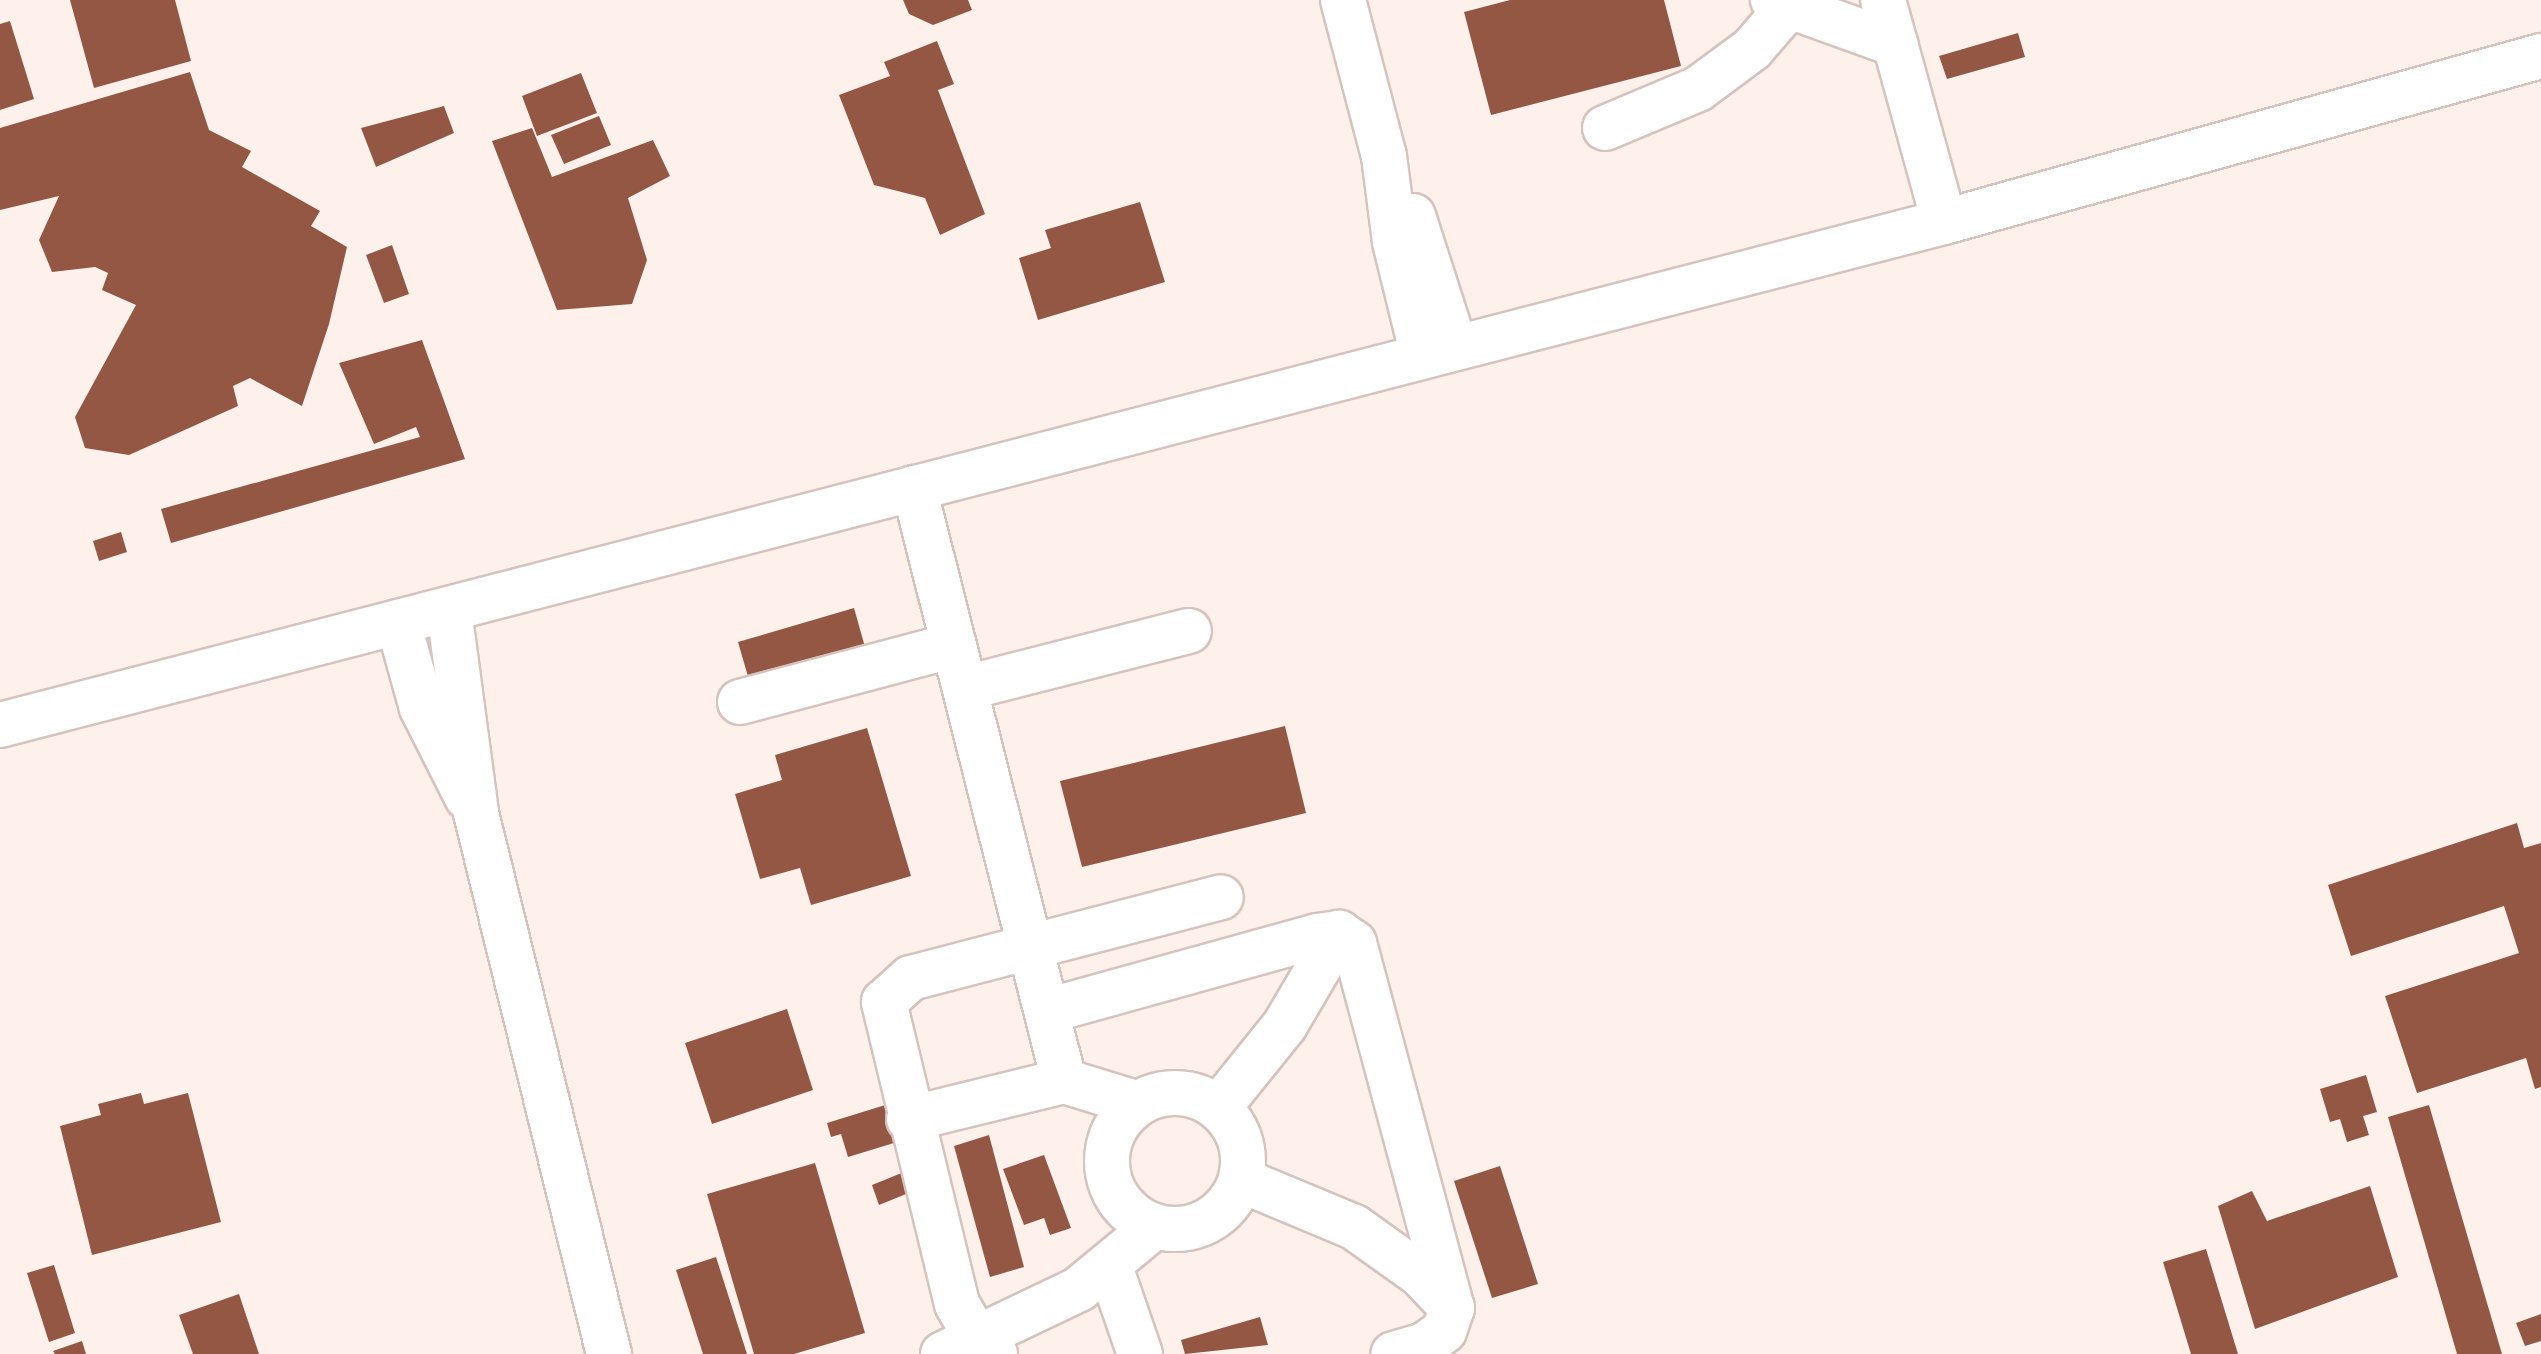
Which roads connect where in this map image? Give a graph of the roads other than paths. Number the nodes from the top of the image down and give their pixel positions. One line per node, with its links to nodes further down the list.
1 (1343, 0): 9 (street)
2 (1832, 0): 3 (street)
3 (1883, 0): 5 (street)
4 (1781, 3): 5 (street); 7 (street)
5 (1895, 44): 8 (street)
6 (2541, 56): 8 (street)
7 (1605, 128)
8 (1944, 222): 9 (street)
9 (1439, 351): 10 (street)
10 (914, 488): 11 (street); 14 (street)
11 (449, 610): 12 (street); 18 (street)
12 (398, 622): 17 (street); 18 (street)
13 (1189, 631): 15 (street)
14 (954, 645): 15 (street); 16 (street)
15 (965, 688): 21 (street)
16 (740, 702)
17 (0, 725)
18 (476, 813): 32 (street)
19 (1221, 897): 21 (street)
20 (1339, 933): 22 (street); 25 (street); 30 (street)
21 (1031, 948): 22 (street); 26 (street)
22 (1047, 1011): 23 (street)
23 (1064, 1081): 24 (street); 26 (street)
24 (1136, 1103): 25 (street); 28 (street)
25 (1219, 1107): 27 (street)
26 (909, 1119): 31 (street)
27 (1241, 1180): 28 (street); 30 (street)
28 (1154, 1227): 29 (street)
29 (1110, 1267): 31 (street); 33 (street)
30 (1452, 1308): 34 (street)
31 (972, 1349)
32 (609, 1354)
33 (1140, 1354)
34 (1393, 1354)

